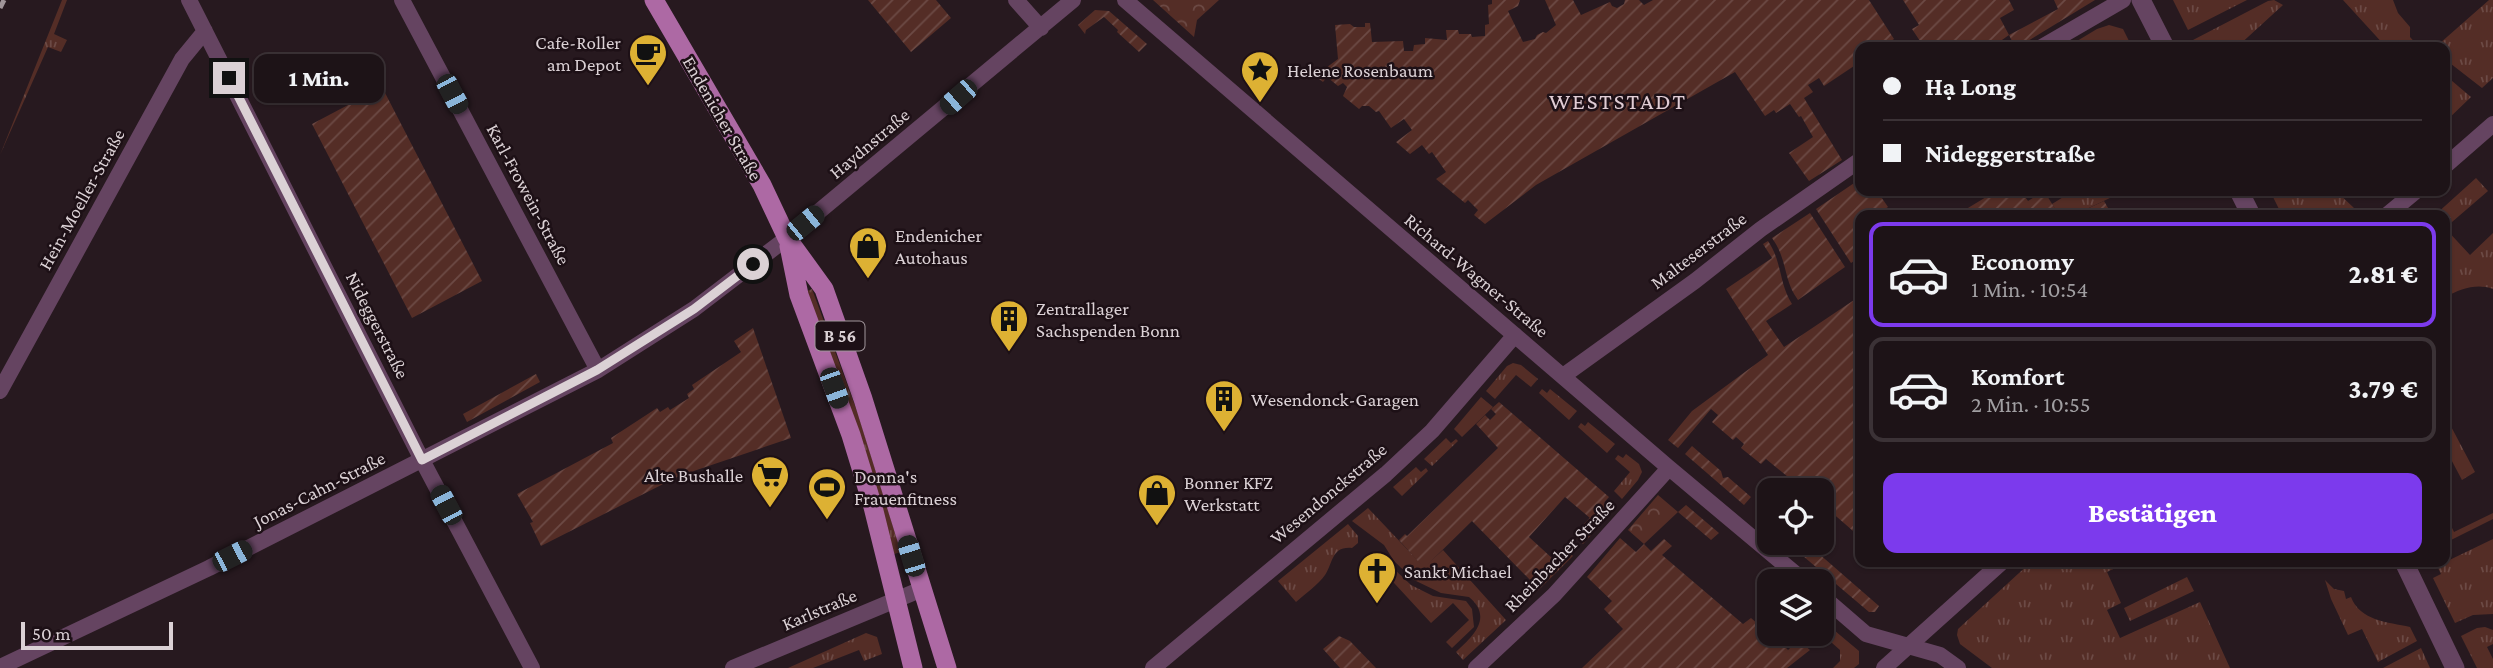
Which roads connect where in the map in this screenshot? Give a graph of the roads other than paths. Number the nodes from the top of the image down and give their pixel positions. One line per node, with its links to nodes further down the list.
1 (189, 0): 10 (street, Nideggerstraße)
2 (402, 0): 20 (street, Karl-Frowein-Straße)
3 (654, 0): 18 (main road, Endenicher Straße / B 56)
4 (1016, 0): 9 (street)
5 (1073, 0): 9 (street, Haydnstraße)
6 (1125, 0): 19 (street, Richard-Wagner-Straße)
7 (2123, 0): 11 (street)
8 (2141, 0): 12 (street)
9 (1041, 28): 18 (street, Haydnstraße)
10 (205, 31): 22 (street, Hein-Moeller-Straße); 23 (street, Nideggerstraße)
11 (2051, 42)
12 (2162, 42)
13 (2493, 124): 14 (street)
14 (2450, 162)
15 (1855, 163): 21 (street, Malteserstraße)
16 (2410, 196): 17 (street)
17 (2393, 210)
18 (787, 238): 20 (street, Jonas-Cahn-Straße); 28 (main road, Endenicher Straße / B 56); 29 (main road, Endenicher Straße / B 56)
19 (1515, 335): 21 (street, Richard-Wagner-Straße); 37 (street, Wesendonckstraße)
20 (597, 370): 23 (street, Jonas-Cahn-Straße)
21 (1563, 376): 24 (street, Richard-Wagner-Straße)
22 (0, 391)
23 (422, 460): 32 (street, Jonas-Cahn-Straße); 33 (street, Nideggerstraße)
24 (1669, 468): 27 (street, Richard-Wagner-Straße); 38 (street, Rheinbacher Straße)
25 (1996, 567): 31 (street)
26 (2405, 567): 41 (street)
27 (1790, 569)
28 (922, 589): 29 (street, Karlstraße); 36 (main road, Endenicher Straße / B 56)
29 (896, 599): 34 (street, Karlstraße); 35 (main road, Endenicher Straße / B 56)
30 (1834, 606): 31 (street)
31 (1908, 646): 39 (street); 40 (street)
32 (0, 667)
33 (532, 668)
34 (733, 668)
35 (913, 668)
36 (947, 668)
37 (1153, 668)
38 (1476, 668)
39 (1884, 668)
40 (1958, 668)
41 (2455, 668)

